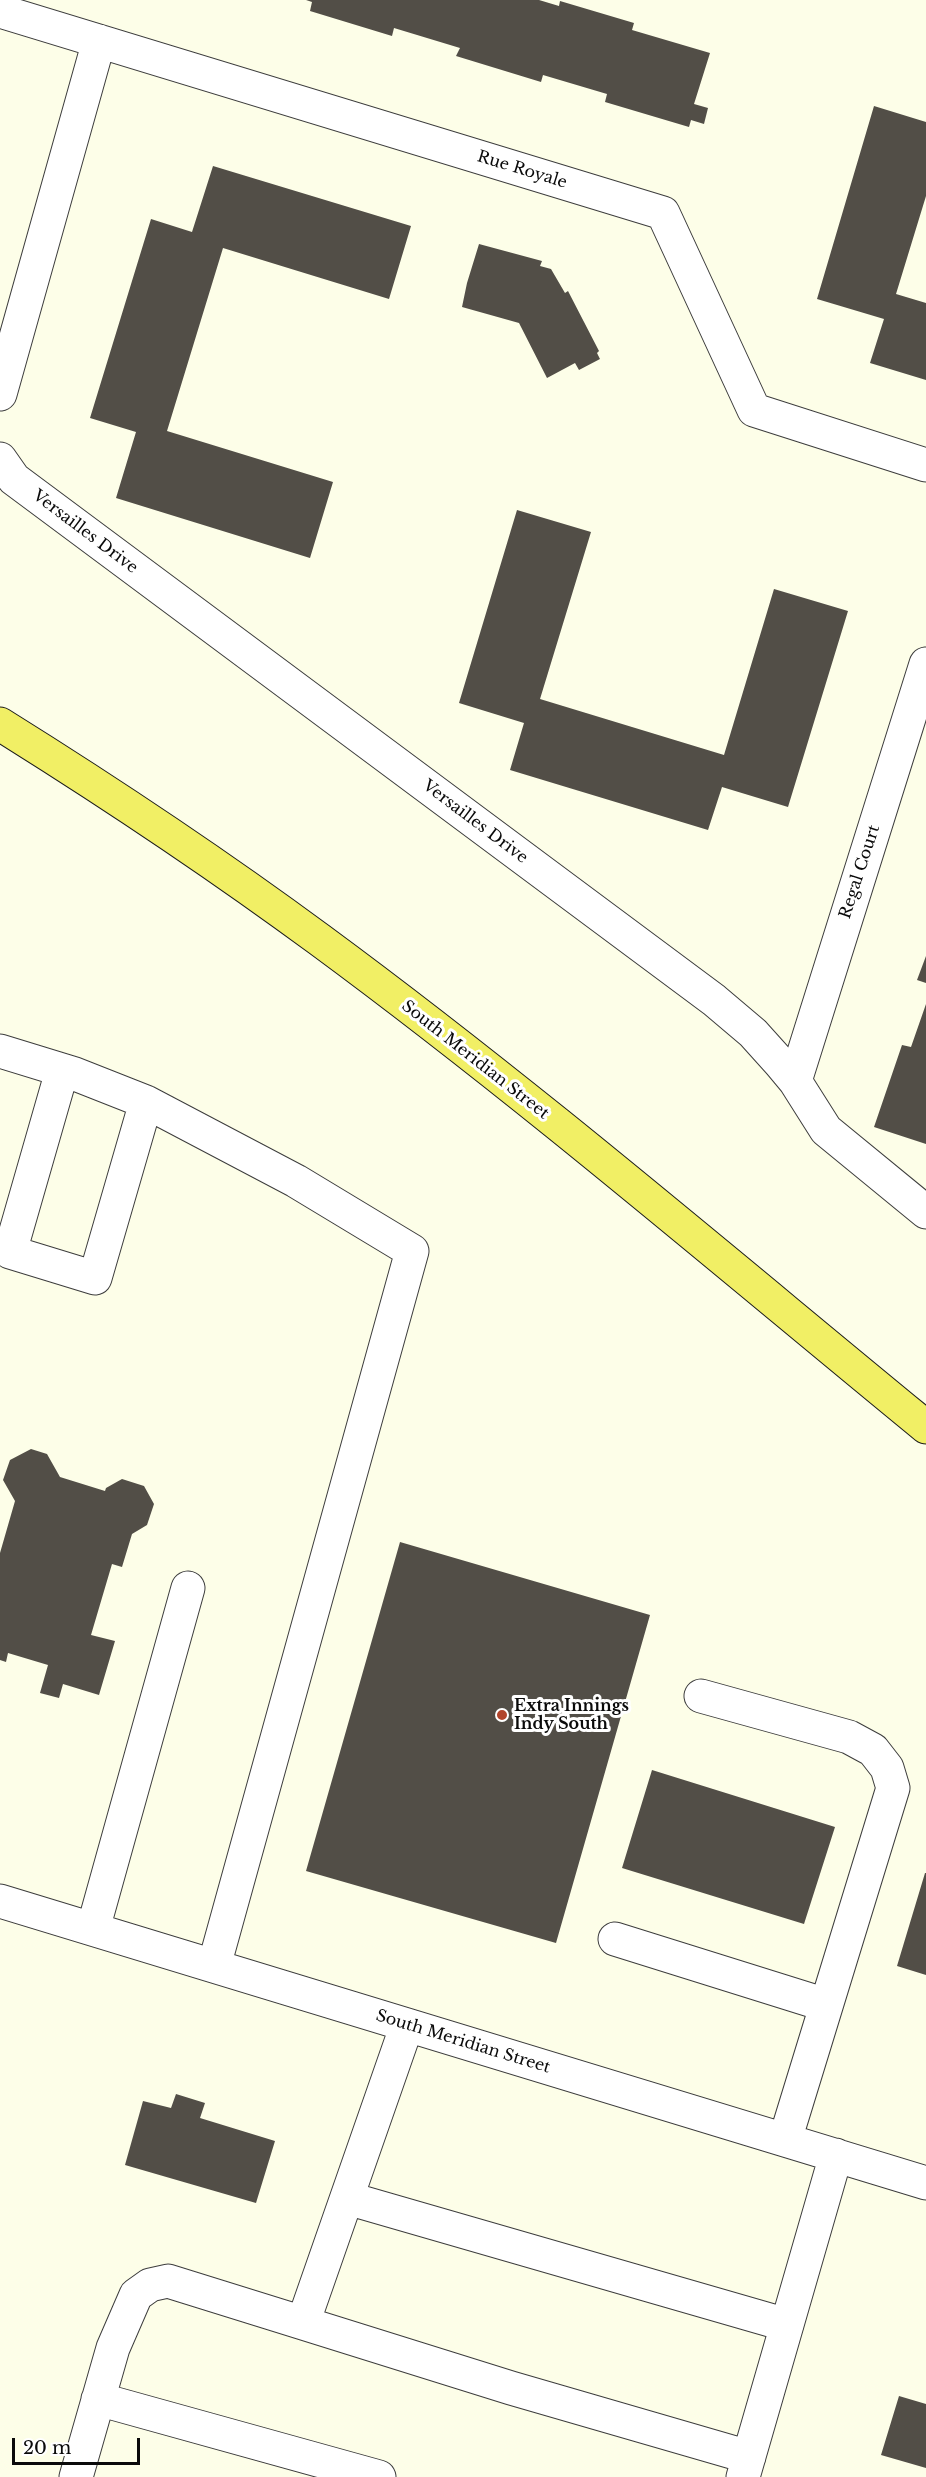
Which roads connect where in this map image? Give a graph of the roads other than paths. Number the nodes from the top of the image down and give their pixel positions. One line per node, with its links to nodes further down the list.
1 (0, 11): 2 (street, Rue Royale)
2 (99, 41): 3 (street); 5 (street, Rue Royale)
3 (0, 394)
4 (0, 459): 10 (street, Versailles Drive)
5 (926, 465)
6 (926, 664): 10 (street, Regal Court)
7 (0, 724): 13 (main road, South Meridian Street)
8 (0, 1051): 9 (street)
9 (62, 1071): 11 (street); 11 (street)
10 (795, 1081): 12 (street, Versailles Drive)
11 (146, 1102): 19 (street)
12 (926, 1212)
13 (926, 1427)
14 (188, 1588): 17 (street)
15 (701, 1696): 20 (street)
16 (0, 1901): 17 (street, South Meridian Street)
17 (93, 1929): 19 (street, South Meridian Street)
18 (615, 1939): 20 (street)
19 (214, 1966): 21 (street, South Meridian Street)
20 (826, 2004): 22 (street)
21 (407, 2025): 22 (street, South Meridian Street); 25 (street)
22 (785, 2140): 23 (street, South Meridian Street)
23 (836, 2155): 24 (street, South Meridian Street); 27 (street)
24 (926, 2183)
25 (347, 2199): 26 (street); 27 (street)
26 (303, 2323): 28 (street); 29 (street)
27 (787, 2325): 29 (street)
28 (98, 2399): 30 (street); 31 (street)
29 (746, 2467)
30 (76, 2477)
31 (379, 2477)

